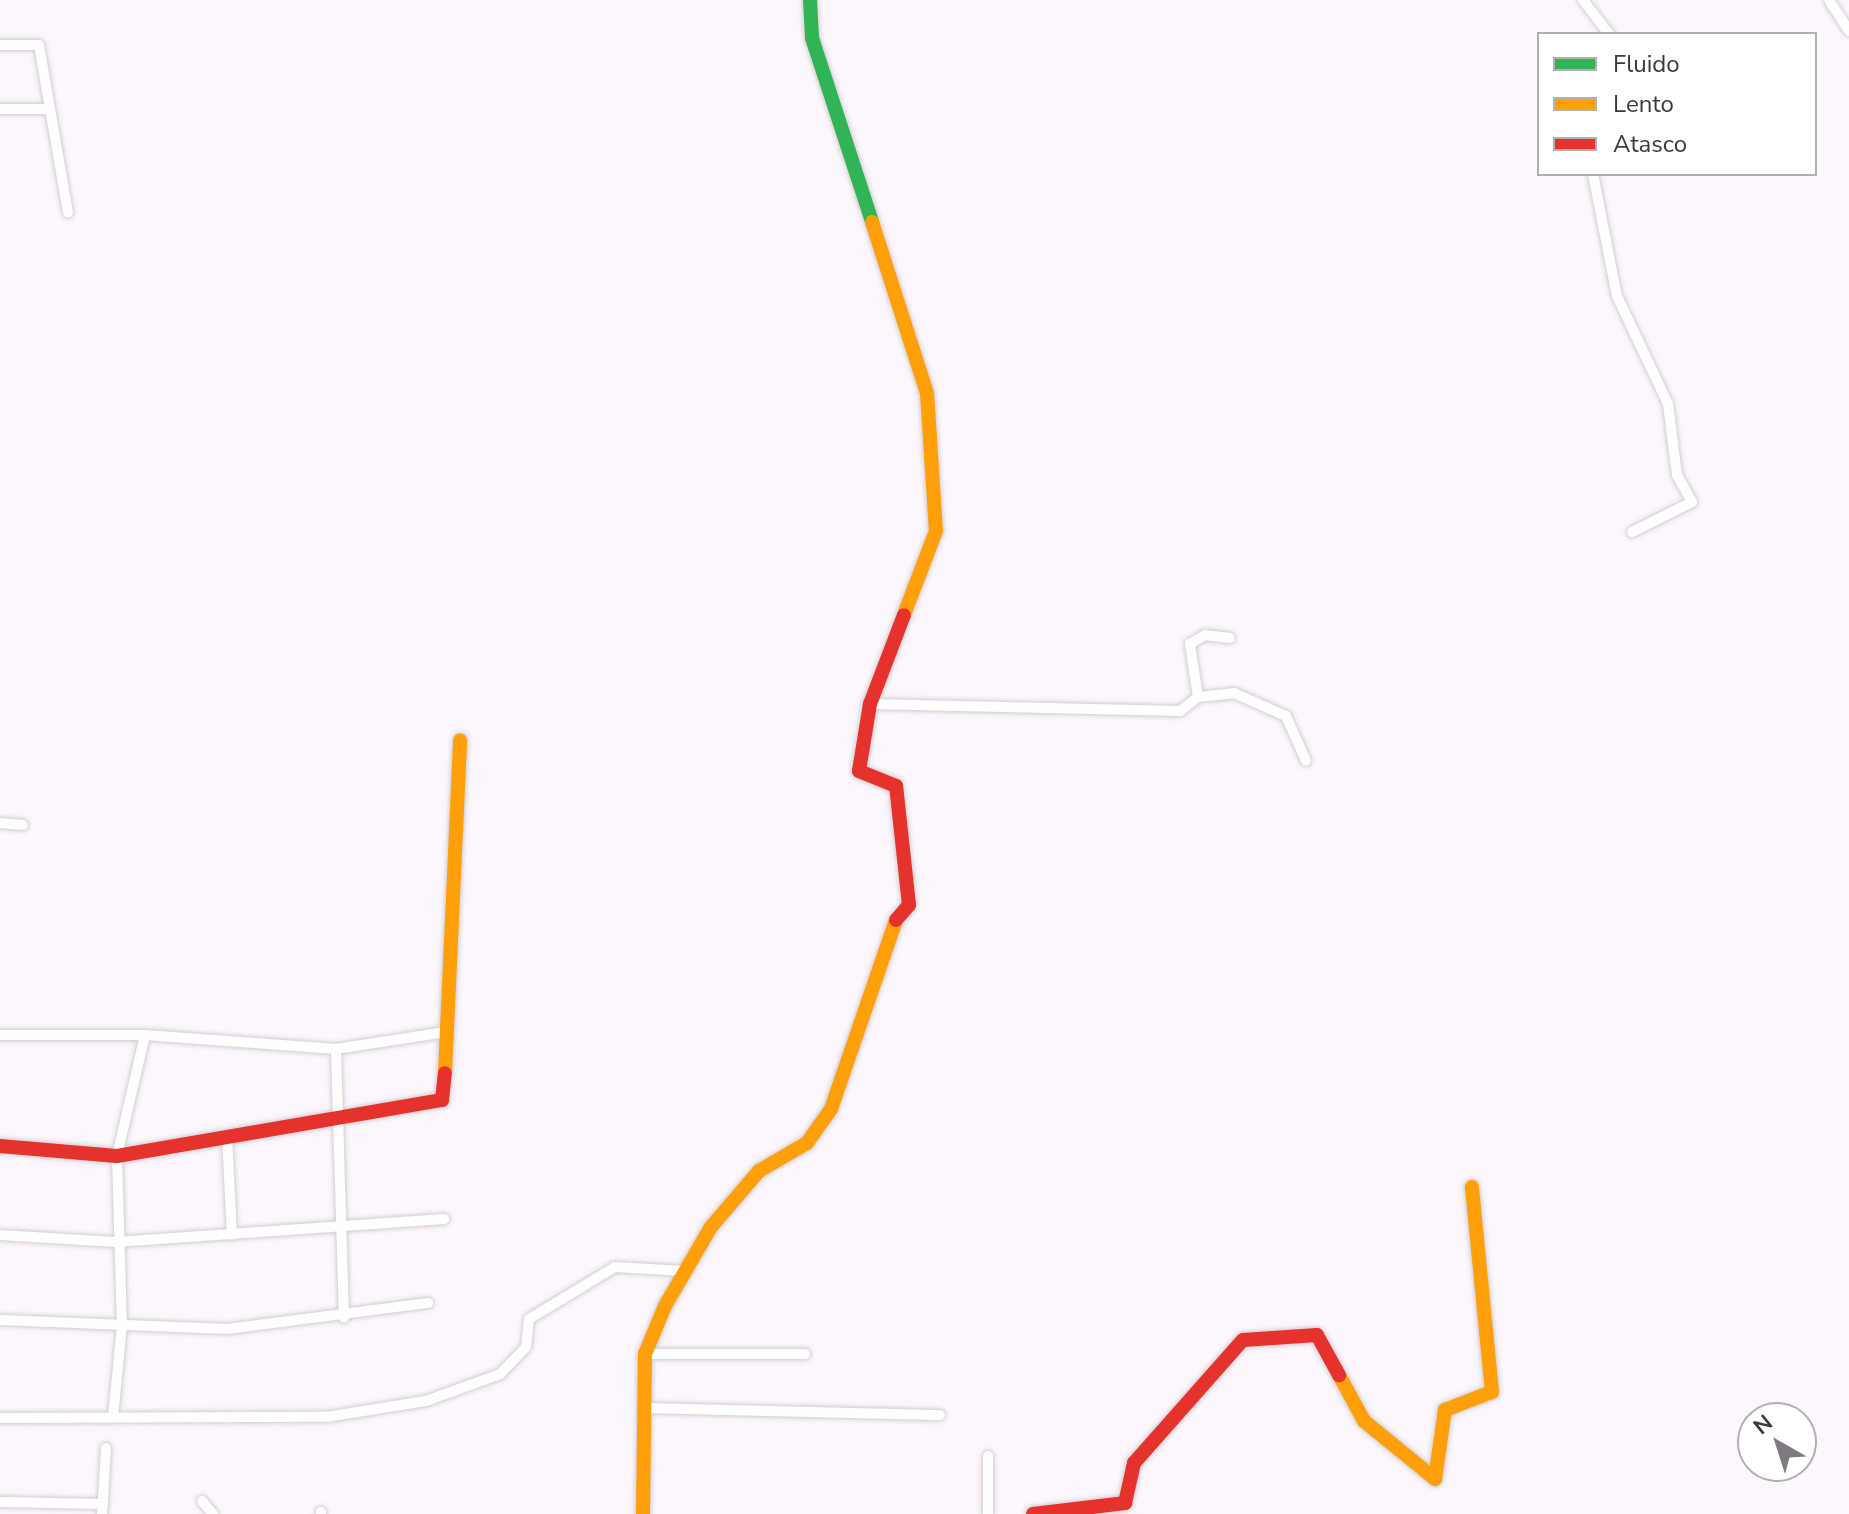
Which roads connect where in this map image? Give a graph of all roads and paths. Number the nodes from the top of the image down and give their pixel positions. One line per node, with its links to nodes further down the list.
1 (810, 0): 14 (street)
2 (1583, 0): 5 (street)
3 (1829, 0): 4 (street)
4 (1849, 31)
5 (1607, 32)
6 (0, 45): 8 (street)
7 (0, 109): 8 (street)
8 (50, 109): 10 (street)
9 (1593, 176): 11 (street)
10 (68, 213)
11 (1632, 532)
12 (1230, 638): 13 (street)
13 (1198, 697): 14 (street); 16 (street)
14 (870, 704): 33 (street)
15 (460, 740): 19 (street)
16 (1306, 761)
17 (0, 823): 18 (street)
18 (23, 825)
19 (446, 1032): 22 (street); 23 (street)
20 (0, 1035): 21 (street)
21 (145, 1035): 22 (street); 26 (street)
22 (336, 1049): 23 (street)
23 (338, 1115): 24 (street); 29 (street)
24 (227, 1137): 26 (street); 31 (street)
25 (0, 1146): 26 (street)
26 (117, 1156): 32 (street)
27 (1472, 1187): 52 (street)
28 (444, 1219): 29 (street)
29 (346, 1223): 31 (street); 35 (street)
30 (0, 1235): 32 (street)
31 (232, 1235): 32 (street)
32 (116, 1242): 37 (street)
33 (684, 1271): 38 (street); 42 (street)
34 (428, 1303): 35 (street)
35 (344, 1318): 37 (street)
36 (0, 1320): 37 (street)
37 (122, 1326): 42 (street)
38 (645, 1354): 39 (street); 40 (street)
39 (805, 1354)
40 (649, 1408): 41 (street); 50 (street)
41 (940, 1415)
42 (113, 1417): 43 (street)
43 (0, 1418)
44 (106, 1448): 48 (street)
45 (988, 1456): 51 (street)
46 (202, 1501): 49 (street)
47 (0, 1502): 48 (street)
48 (103, 1509)
49 (213, 1514)
50 (643, 1514)
51 (988, 1514)
52 (1033, 1514)

